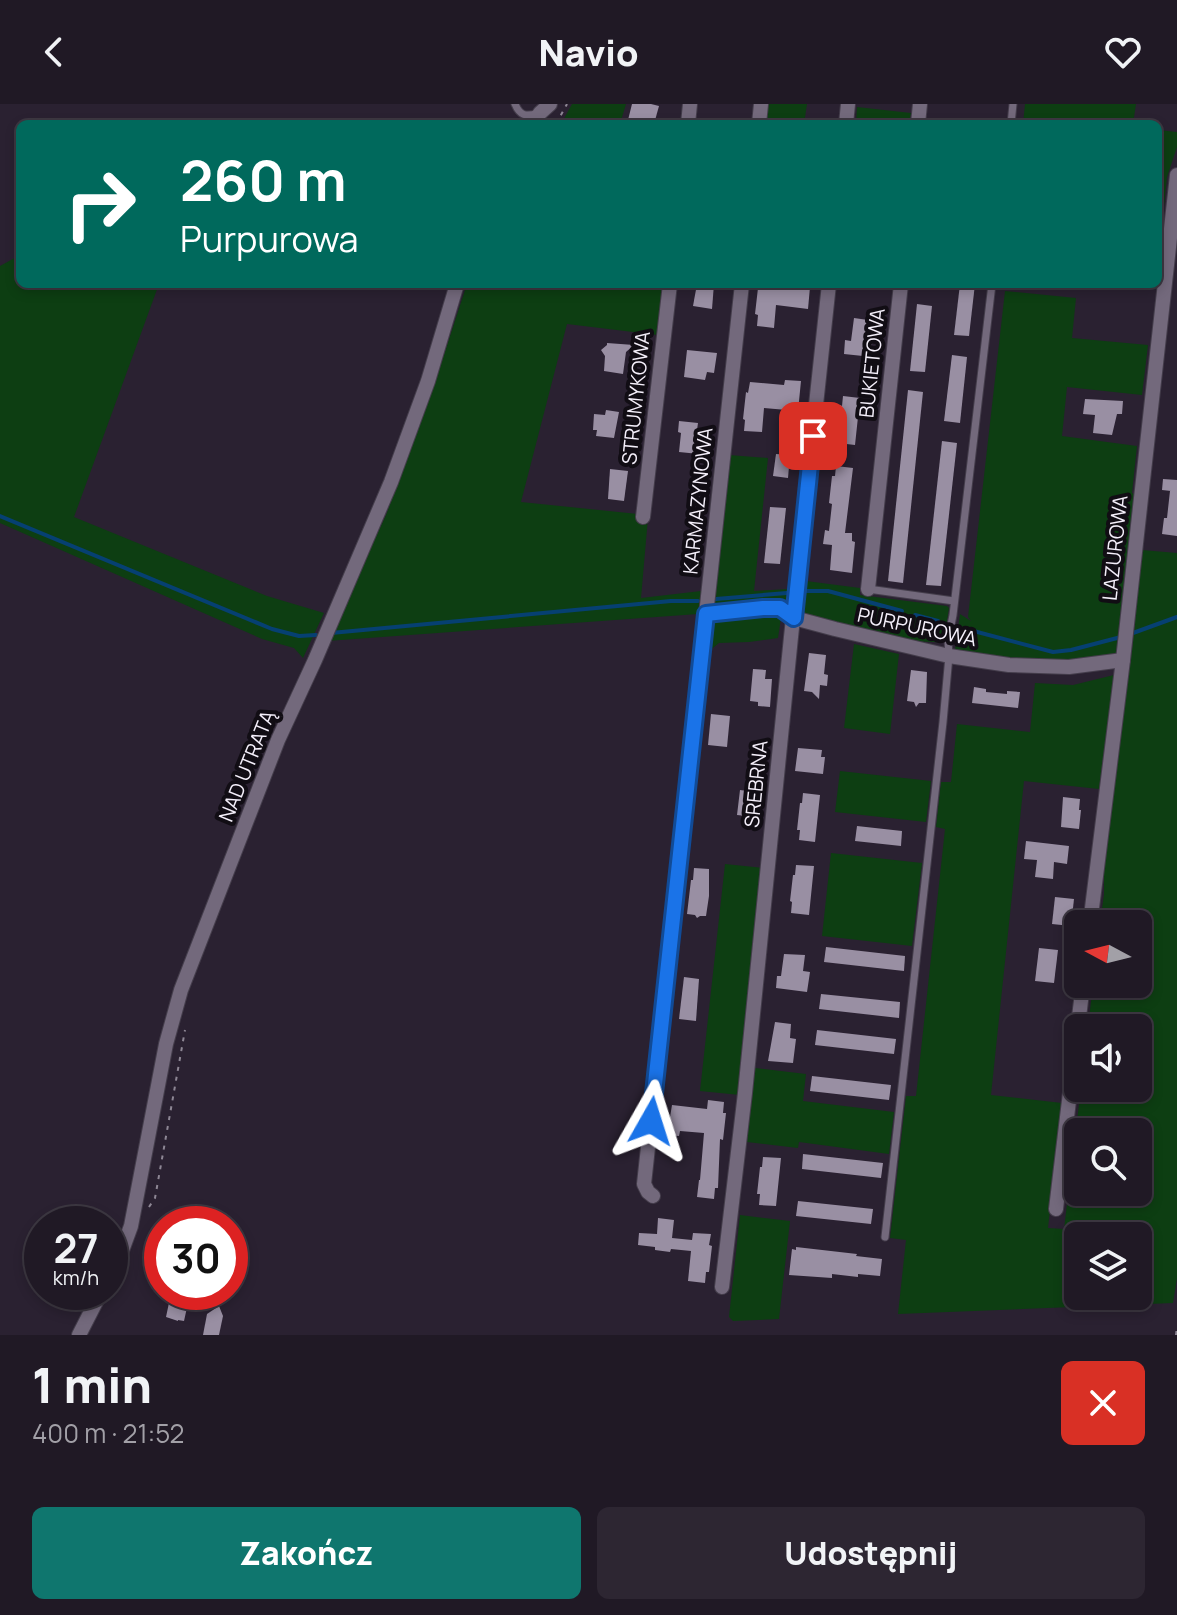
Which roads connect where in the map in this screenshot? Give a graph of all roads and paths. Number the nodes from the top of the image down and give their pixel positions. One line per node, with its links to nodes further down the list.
1 (515, 104): 2 (lane)
2 (541, 114)
3 (1177, 175): 16 (street, LAZUROWA)
4 (456, 288): 21 (street, NAD UTRATĄ)
5 (670, 288): 10 (street, STRUMYKOWA)
6 (742, 288): 13 (street, KARMAZYNOWA)
7 (829, 288): 14 (street, SREBRNA)
8 (901, 288): 11 (street, BUKIETOWA)
9 (992, 288): 12 (lane)
10 (643, 517)
11 (868, 589): 12 (lane)
12 (954, 601): 15 (lane)
13 (706, 614): 14 (street, PURPUROWA); 19 (street, KARMAZYNOWA)
14 (794, 618): 15 (street, PURPUROWA); 23 (street, SREBRNA)
15 (949, 656): 16 (street, PURPUROWA); 22 (lane)
16 (1123, 660): 17 (street, LAZUROWA)
17 (1092, 910)
18 (1081, 998): 20 (street)
19 (653, 1196)
20 (1056, 1209)
21 (128, 1235)
22 (885, 1237)
23 (722, 1287)
24 (92, 1310): 26 (street)
25 (1177, 1327): 27 (path)
26 (79, 1335)
27 (1176, 1335)

